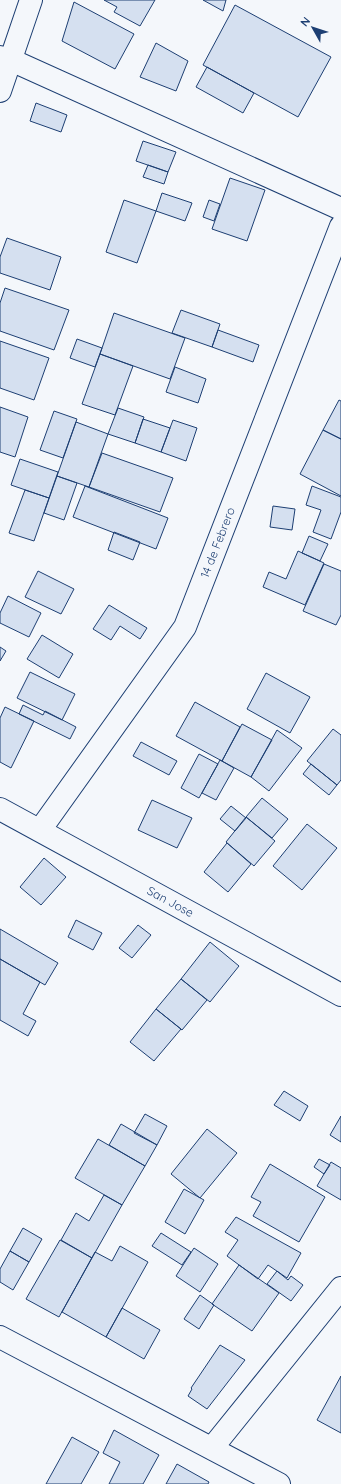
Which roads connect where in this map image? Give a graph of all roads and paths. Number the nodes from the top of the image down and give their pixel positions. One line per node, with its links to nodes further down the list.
1 (30, 0): 2 (street)
2 (5, 59): 3 (street); 4 (street)
3 (0, 91)
4 (341, 209)
5 (341, 226): 7 (street, 14 de Febrero)
6 (0, 809): 7 (street, San Jose)
7 (40, 830): 8 (street, San Jose)
8 (341, 995)
9 (341, 1288): 11 (street)
10 (0, 1337): 11 (street)
11 (212, 1448): 12 (street)
12 (279, 1484)

